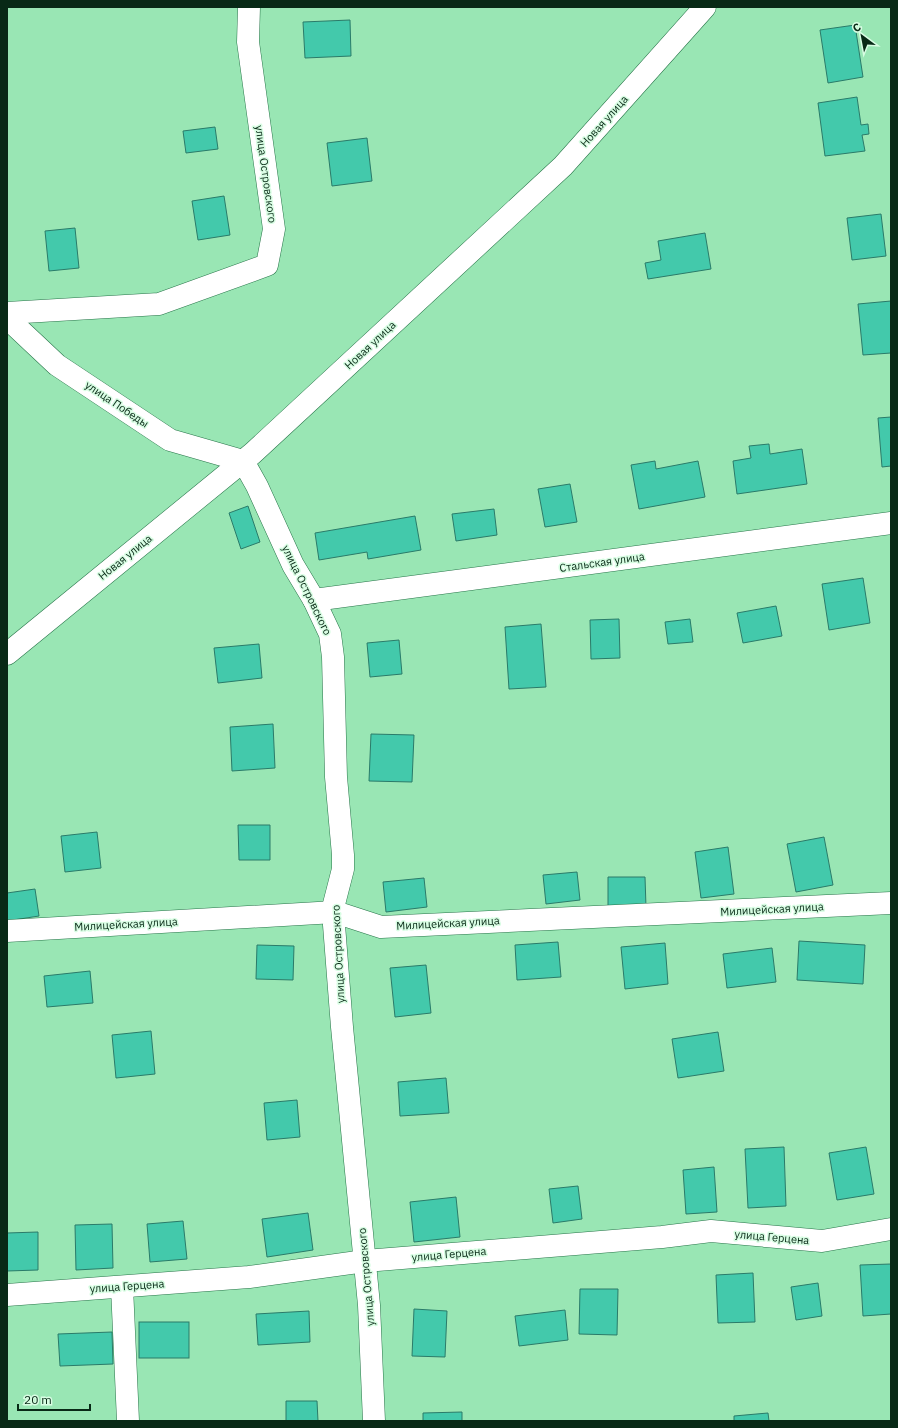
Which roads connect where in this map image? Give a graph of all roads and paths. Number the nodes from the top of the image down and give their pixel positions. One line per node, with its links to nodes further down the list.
1 (249, 7): 3 (street, улица Островского)
2 (705, 7): 5 (street, Новая улица)
3 (7, 313)
4 (7, 318): 5 (street, улица Победы)
5 (243, 461): 7 (street, улица Островского); 8 (street, Новая улица)
6 (891, 523): 7 (street, Стальская улица)
7 (314, 600): 10 (street, улица Островского)
8 (7, 654)
9 (891, 903): 10 (street, Милицейская улица)
10 (335, 912): 11 (street, Милицейская улица); 13 (street, улица Островского)
11 (7, 931)
12 (891, 1229): 13 (street, улица Герцена)
13 (365, 1261): 14 (street, улица Герцена); 17 (street, улица Островского)
14 (122, 1287): 15 (street, улица Герцена); 16 (street)
15 (7, 1295)
16 (128, 1421)
17 (374, 1421)

